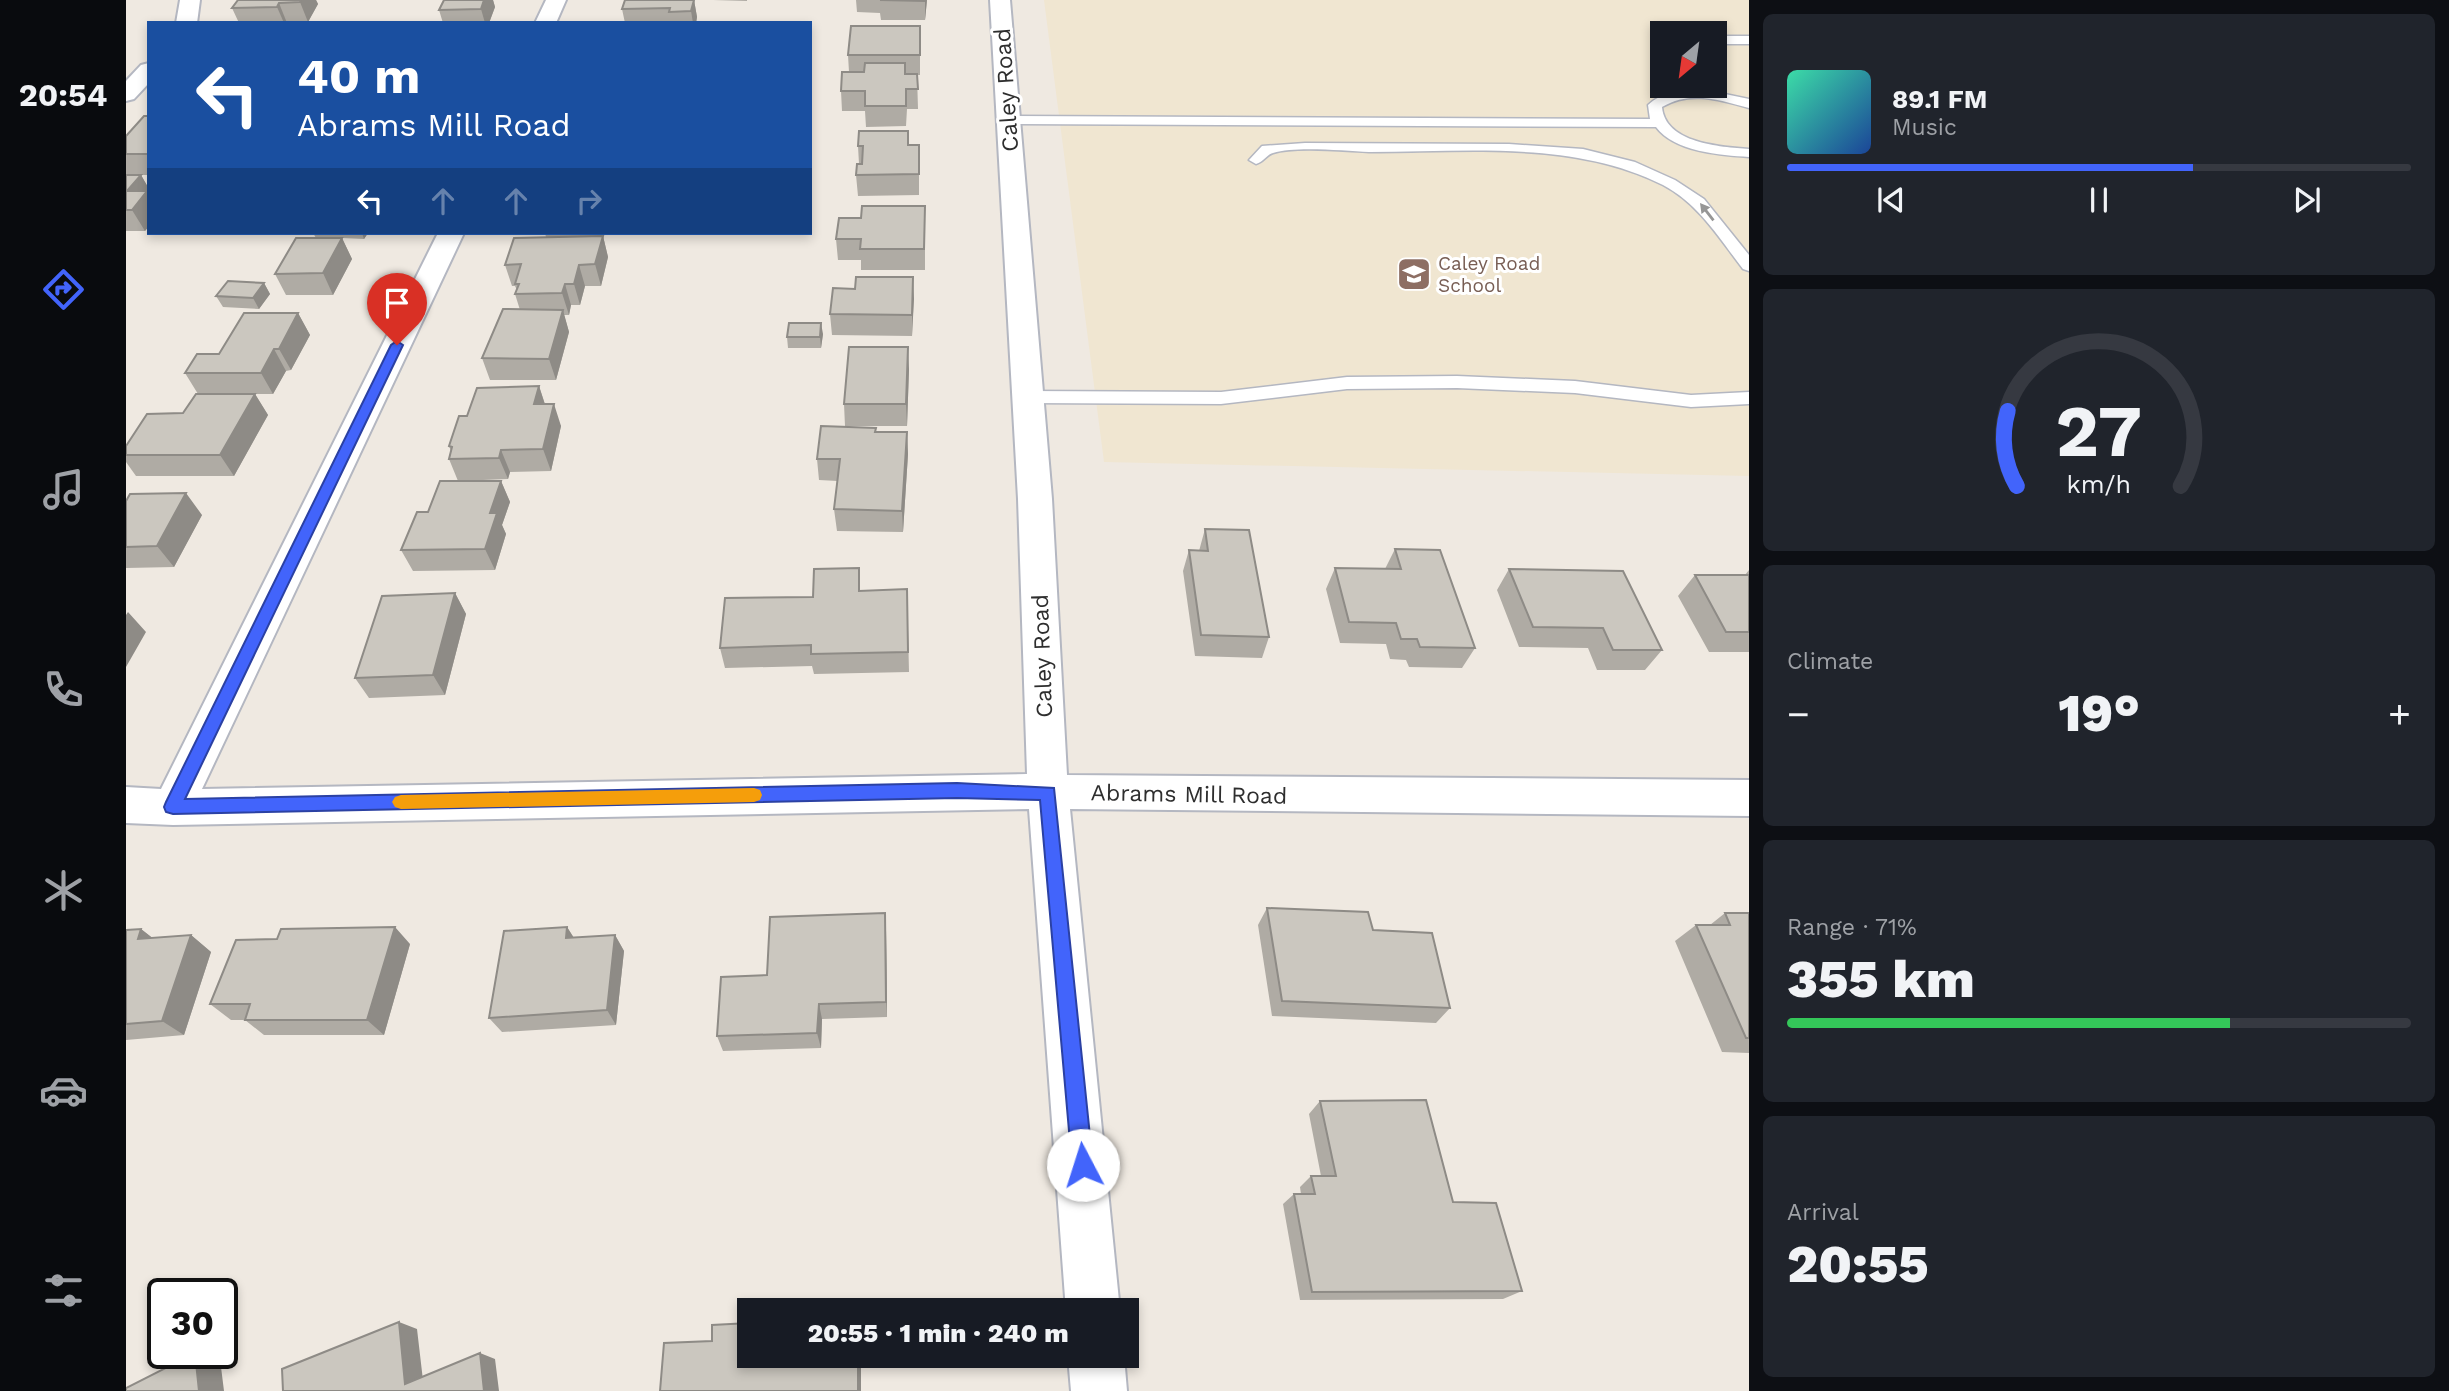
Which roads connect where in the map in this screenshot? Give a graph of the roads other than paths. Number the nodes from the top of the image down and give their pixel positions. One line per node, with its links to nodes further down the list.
1 (190, 0): 4 (street)
2 (556, 0): 5 (street)
3 (1000, 0): 13 (street, Caley Road)
4 (186, 21)
5 (546, 21)
6 (1727, 40): 7 (lane)
7 (1749, 40)
8 (147, 72): 9 (street)
9 (126, 94)
10 (1727, 97): 12 (lane)
11 (1664, 98): 14 (lane)
12 (1749, 104)
13 (1008, 120): 14 (lane); 19 (street, Caley Road)
14 (1659, 123): 15 (lane)
15 (1749, 153)
16 (1256, 160): 18 (lane, one-way to 16)
17 (450, 235): 24 (street)
18 (1749, 266)
19 (1028, 397): 20 (lane); 21 (street, Caley Road)
20 (1749, 398)
21 (1048, 793): 22 (street, Abrams Mill Road); 24 (street, Abrams Mill Road); 25 (street, Caley Road)
22 (1749, 798)
23 (126, 805): 24 (street, Abrams Mill Road)
24 (173, 807)
25 (1092, 1298)
26 (1097, 1368): 27 (street)
27 (1099, 1391)

